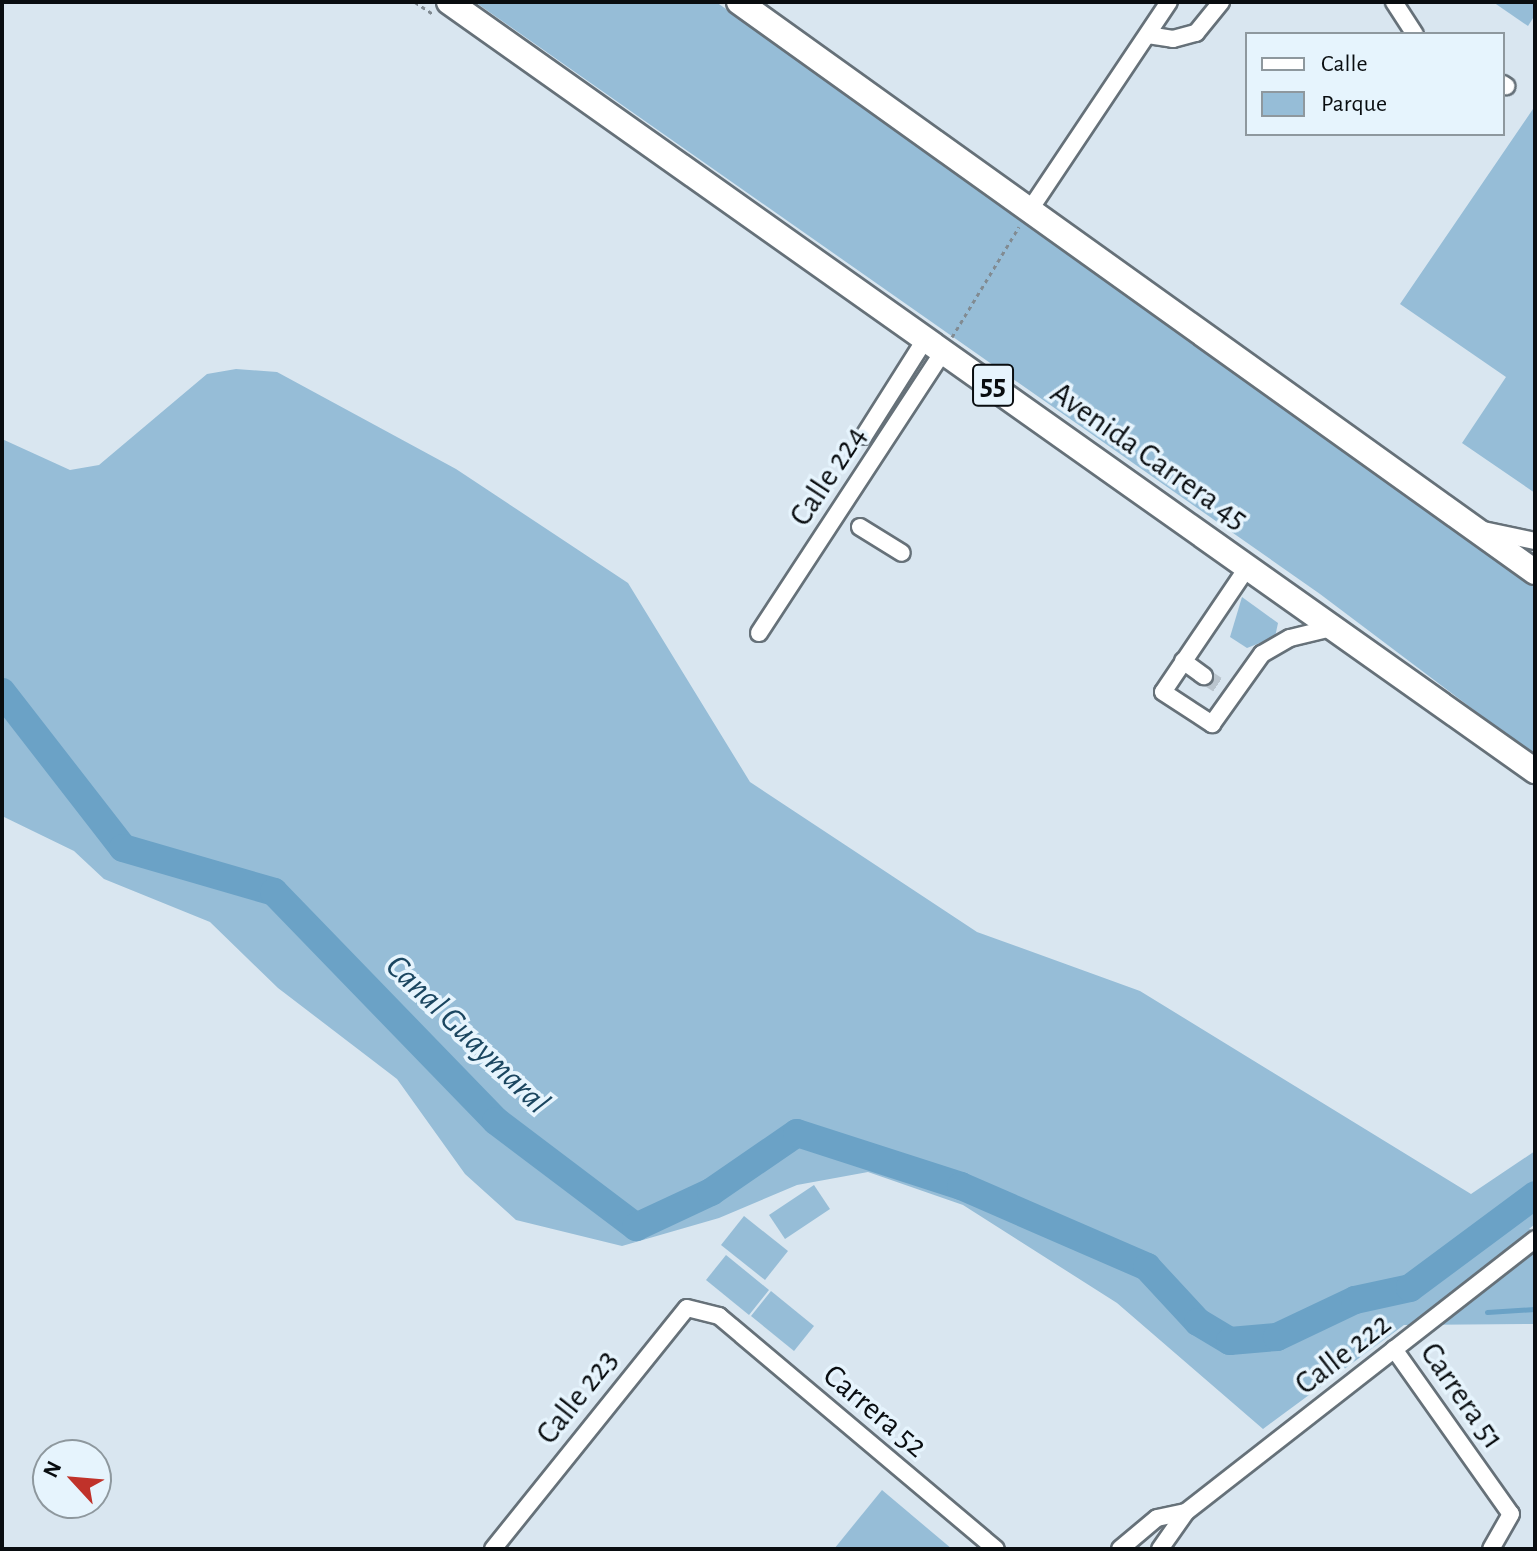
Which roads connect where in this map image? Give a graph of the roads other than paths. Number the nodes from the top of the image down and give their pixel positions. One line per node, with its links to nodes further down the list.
1 (449, 2): 9 (highway, Avenida Carrera 45 / 55)
2 (739, 2): 8 (highway)
3 (1169, 2): 7 (street)
4 (1221, 2): 7 (street)
5 (1394, 2): 6 (street)
6 (1414, 32)
7 (1148, 35): 8 (street)
8 (1031, 208): 12 (highway)
9 (935, 344): 10 (street); 15 (highway, Avenida Carrera 45 / 55); 18 (street, Calle 224)
10 (864, 436)
11 (860, 527): 14 (street)
12 (1473, 528): 13 (street); 16 (highway)
13 (1535, 541)
14 (902, 553)
15 (1249, 565): 17 (highway, Avenida Carrera 45 / 55); 19 (street)
16 (1535, 572)
17 (1335, 627): 19 (street); 21 (highway, Avenida Carrera 45 / 55)
18 (759, 633)
19 (1183, 661): 20 (street)
20 (1204, 676)
21 (1535, 771)
22 (1535, 1239): 24 (street, Calle 222)
23 (719, 1316): 26 (street, Calle 223); 27 (street, Carrera 52)
24 (1394, 1349): 25 (street, Calle 222); 30 (street, Carrera 51)
25 (1186, 1512): 28 (street, Calle 222); 29 (street, Calle 222)
26 (493, 1549)
27 (996, 1549)
28 (1120, 1549)
29 (1160, 1549)
30 (1491, 1549)

